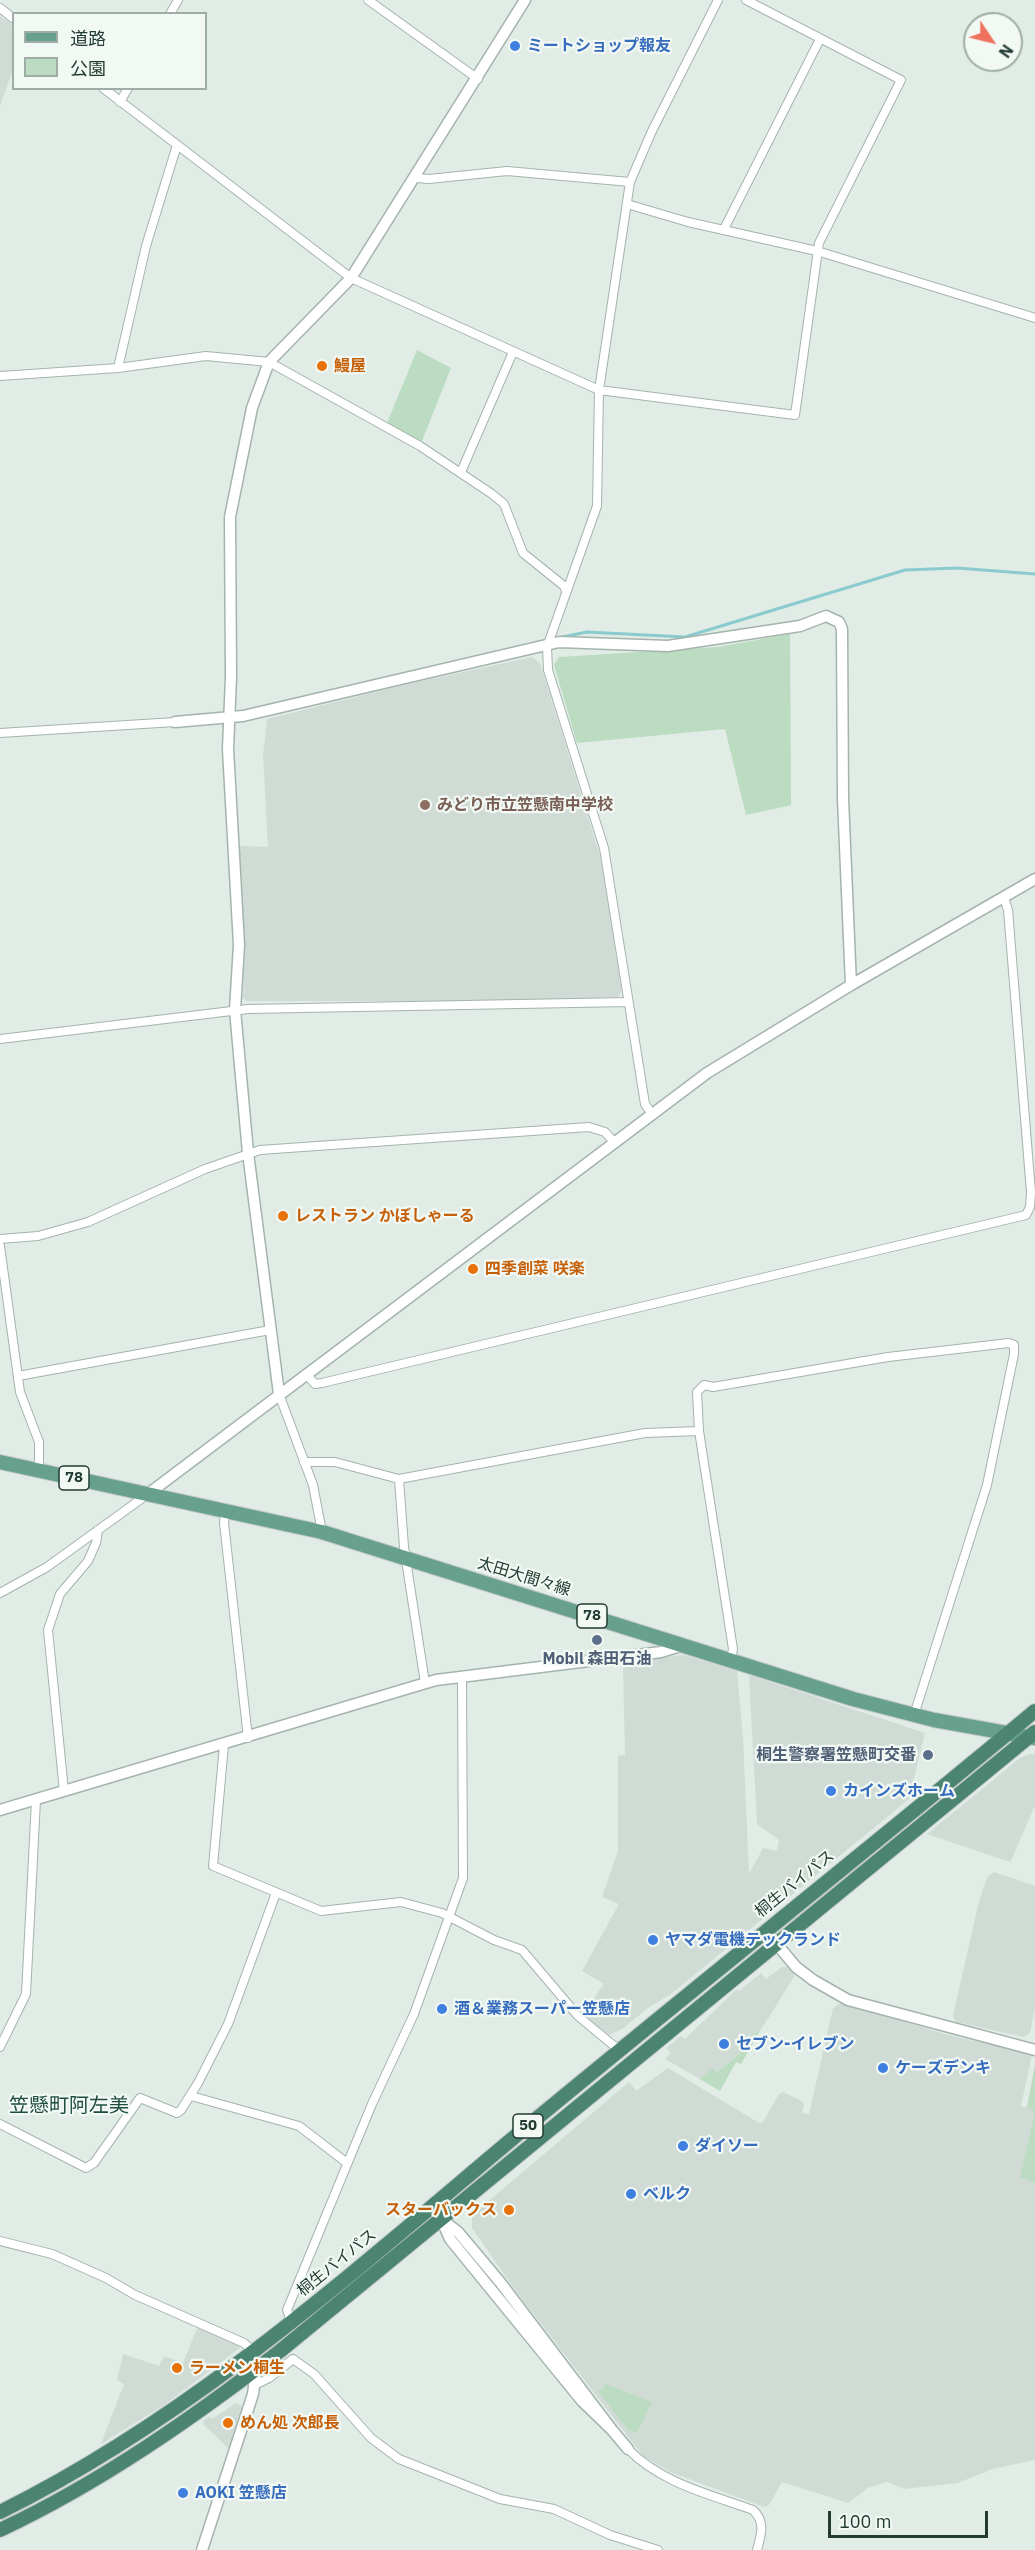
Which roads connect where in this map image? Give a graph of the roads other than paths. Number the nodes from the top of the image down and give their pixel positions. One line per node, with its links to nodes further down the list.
1 (368, 0): 8 (street)
2 (525, 0): 8 (street)
3 (718, 0): 14 (street)
4 (746, 0): 7 (street)
5 (0, 8): 6 (street)
6 (12, 17)
7 (820, 39): 16 (street); 17 (street)
8 (478, 79): 13 (street)
9 (105, 90): 11 (street)
10 (127, 90): 11 (street)
11 (120, 102): 12 (street)
12 (177, 145): 18 (street); 22 (street)
13 (416, 177): 14 (street); 18 (street)
14 (630, 182): 15 (street)
15 (627, 204): 16 (street); 24 (street)
16 (724, 229): 17 (street)
17 (817, 251): 19 (street); 24 (street)
18 (351, 278): 20 (street); 21 (street)
19 (1035, 318)
20 (513, 352): 24 (street); 25 (street)
21 (269, 362): 22 (street); 25 (street); 28 (street)
22 (118, 368): 23 (street)
23 (0, 376)
24 (599, 390): 26 (street)
25 (460, 472): 26 (street)
26 (566, 591): 27 (street)
27 (547, 647): 28 (street); 33 (street); 34 (street)
28 (230, 718): 29 (street); 35 (street)
29 (175, 722): 30 (street)
30 (0, 733)
31 (1035, 879): 32 (street)
32 (1004, 897): 33 (street); 43 (street)
33 (851, 985): 37 (street)
34 (628, 1002): 35 (street); 37 (street)
35 (235, 1010): 36 (street); 39 (street)
36 (0, 1039)
37 (651, 1113): 38 (street)
38 (614, 1142): 39 (street); 43 (street)
39 (248, 1153): 40 (street); 42 (street)
40 (0, 1239)
41 (0, 1246): 44 (street)
42 (270, 1330): 44 (street); 45 (street)
43 (306, 1374): 45 (street)
44 (18, 1376): 49 (street)
45 (279, 1394): 48 (street); 51 (street)
46 (699, 1431): 50 (street); 58 (street); 62 (street)
47 (0, 1462): 49 (main road, 太田大間々線 / 78)
48 (304, 1462): 50 (street); 54 (street)
49 (39, 1471): 51 (main road, 太田大間々線 / 78)
50 (399, 1479): 55 (street)
51 (148, 1494): 52 (main road, 太田大間々線 / 78); 53 (street)
52 (225, 1510): 54 (main road, 太田大間々線 / 78); 65 (street)
53 (98, 1530): 56 (street); 67 (street)
54 (322, 1532): 55 (main road, 太田大間々線 / 78)
55 (407, 1558): 57 (main road, 太田大間々線 / 78); 60 (street)
56 (0, 1593)
57 (684, 1645): 58 (main road, 太田大間々線 / 78); 59 (street)
58 (731, 1659): 62 (main road, 太田大間々線 / 78)
59 (462, 1676): 60 (street); 71 (street)
60 (425, 1683): 65 (street)
61 (1035, 1711): 63 (highway, 桐生バイパス / 50)
62 (914, 1715): 63 (main road, 太田大間々線 / 78)
63 (1008, 1733): 64 (main road, 太田大間々線 / 78); 72 (highway, 桐生バイパス / 50)
64 (1033, 1736): 73 (highway, 桐生バイパス / 50)
65 (248, 1738): 66 (street)
66 (224, 1745): 67 (street); 70 (street)
67 (64, 1791): 68 (street)
68 (36, 1800): 69 (street); 74 (street)
69 (0, 1810)
70 (276, 1893): 71 (street); 77 (street)
71 (449, 1916): 75 (street); 79 (street)
72 (765, 1930): 73 (street); 75 (highway, 桐生バイパス / 50)
73 (777, 1943): 76 (street); 81 (highway, 桐生バイパス / 50)
74 (0, 2047)
75 (619, 2050): 80 (highway, 桐生バイパス / 50)
76 (1035, 2050)
77 (191, 2096): 78 (street); 79 (street)
78 (0, 2124)
79 (347, 2163): 83 (street)
80 (431, 2207): 81 (street); 83 (highway, 桐生バイパス / 50)
81 (441, 2219): 85 (highway, 桐生バイパス / 50); 87 (street)
82 (0, 2241): 84 (street)
83 (291, 2321): 84 (highway, 桐生バイパス / 50)
84 (254, 2352): 85 (street); 88 (highway, 桐生バイパス / 50)
85 (258, 2368): 86 (street); 89 (highway, 桐生バイパス / 50)
86 (255, 2385): 90 (street); 91 (street)
87 (628, 2449): 92 (street)
88 (0, 2512)
89 (0, 2530)
90 (202, 2550)
91 (658, 2550)
92 (757, 2550)

